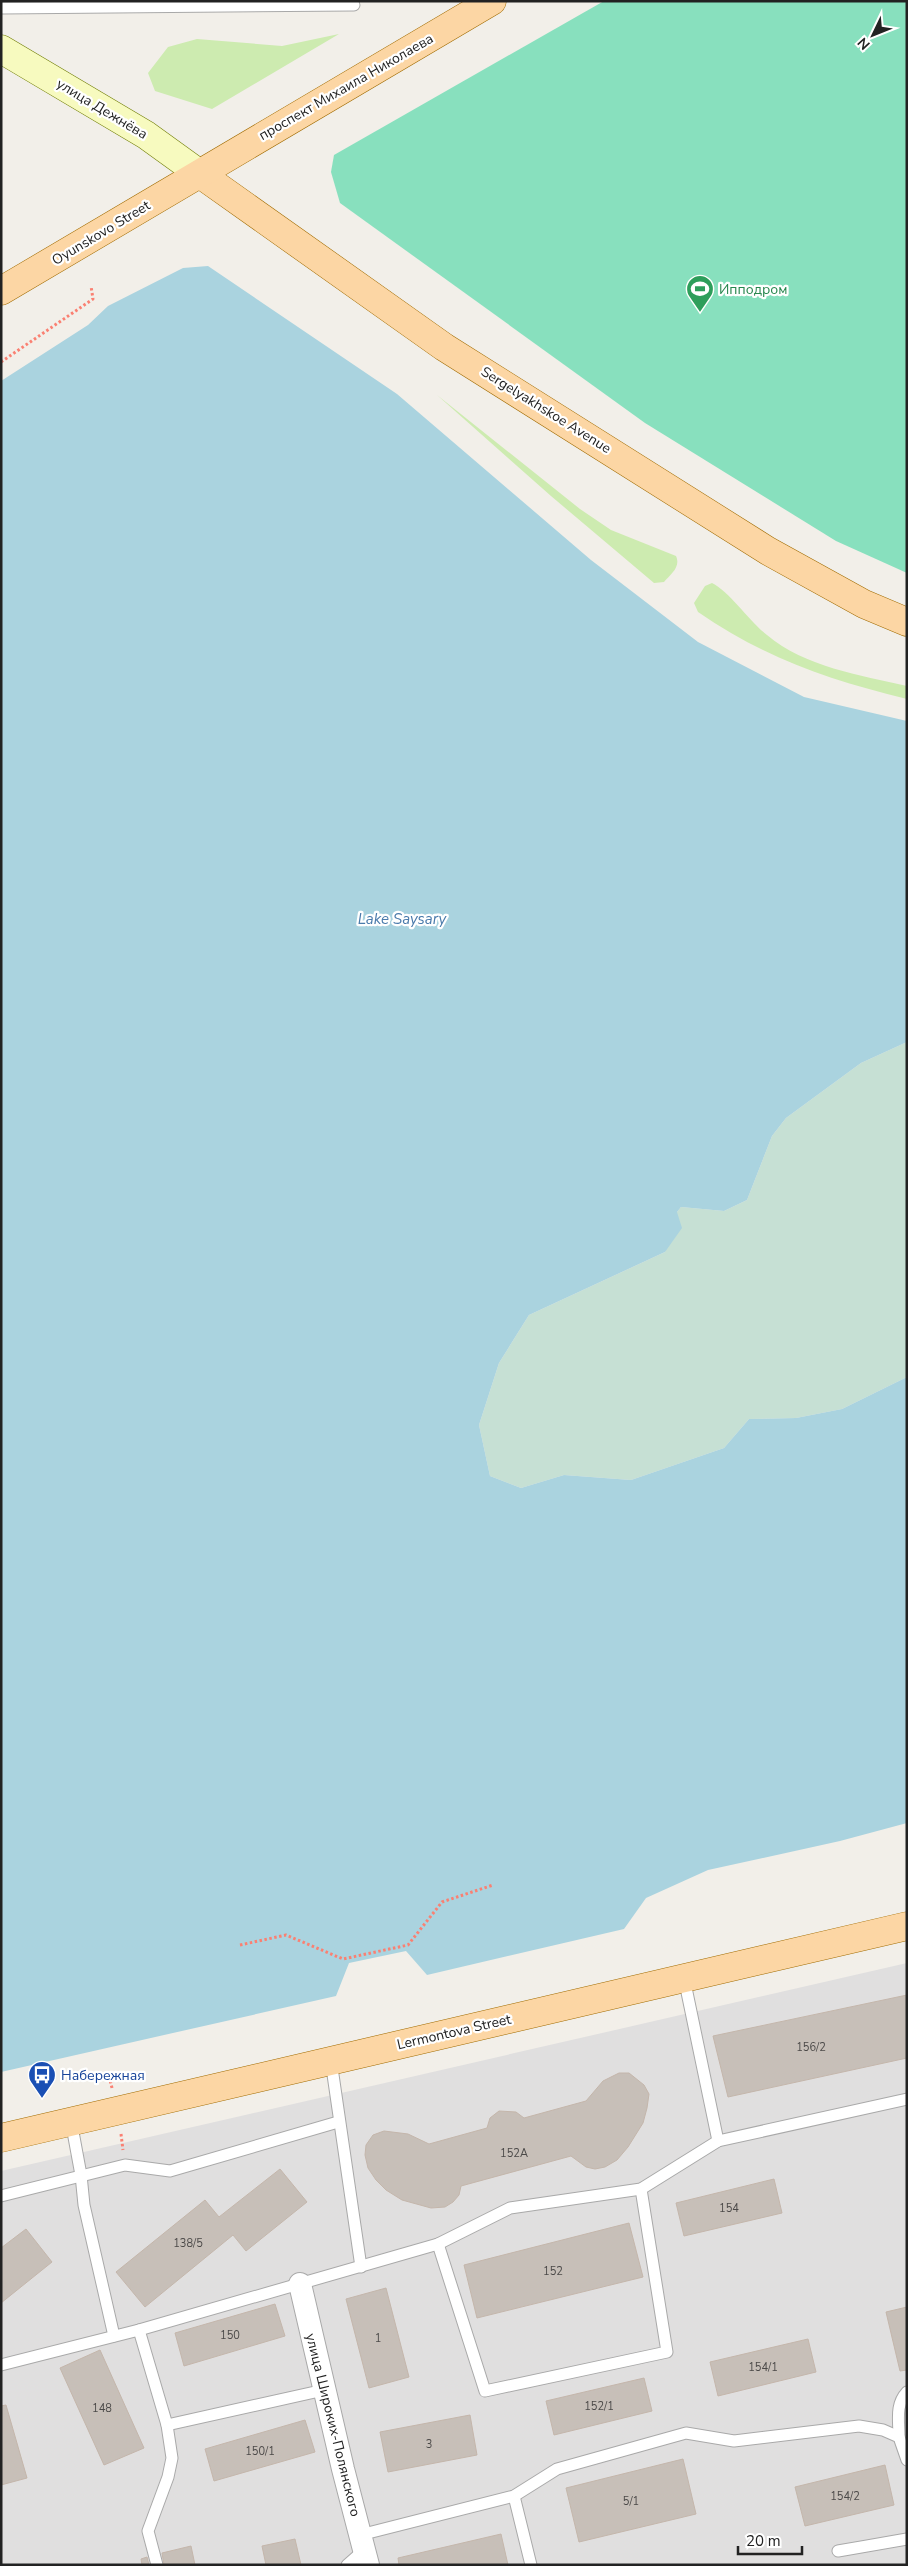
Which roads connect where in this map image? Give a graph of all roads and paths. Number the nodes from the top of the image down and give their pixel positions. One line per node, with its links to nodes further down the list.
1 (492, 1): 5 (main road, проспект Михаила Николаева)
2 (354, 6): 3 (lane)
3 (1, 8)
4 (1, 49): 5 (main road, улица Дежнёва)
5 (200, 174): 7 (main road, Oyunskovo Street); 9 (main road, Sergelyakhskoe Avenue)
6 (92, 286): 8 (path)
7 (1, 291)
8 (1, 362)
9 (907, 622)
10 (493, 1885): 12 (path)
11 (907, 1926): 13 (main road, Lermontova Street)
12 (240, 1945)
13 (684, 1978): 14 (main road, Lermontova Street); 19 (lane)
14 (331, 2060): 16 (main road, Lermontova Street); 17 (lane)
15 (907, 2099): 19 (lane)
16 (71, 2121): 18 (main road, Lermontova Street); 20 (lane)
17 (338, 2122): 20 (lane); 24 (lane)
18 (1, 2138)
19 (718, 2142): 21 (lane)
20 (81, 2175): 22 (lane); 27 (lane)
21 (641, 2189): 23 (lane); 23 (lane)
22 (1, 2196)
23 (438, 2244): 24 (lane)
24 (361, 2267): 25 (lane)
25 (300, 2284): 26 (lane); 29 (street, улица Широких-Полянского)
26 (139, 2330): 27 (lane); 31 (lane)
27 (114, 2336): 28 (lane)
28 (1, 2365)
29 (324, 2390): 31 (lane); 36 (street, улица Широких-Полянского)
30 (907, 2392): 32 (lane)
31 (167, 2425): 38 (lane)
32 (899, 2437): 33 (lane); 34 (lane)
33 (907, 2460)
34 (514, 2496): 36 (lane); 40 (lane)
35 (907, 2539): 37 (lane)
36 (364, 2550): 39 (lane)
37 (838, 2551)
38 (156, 2565)
39 (347, 2565)
40 (531, 2565)

